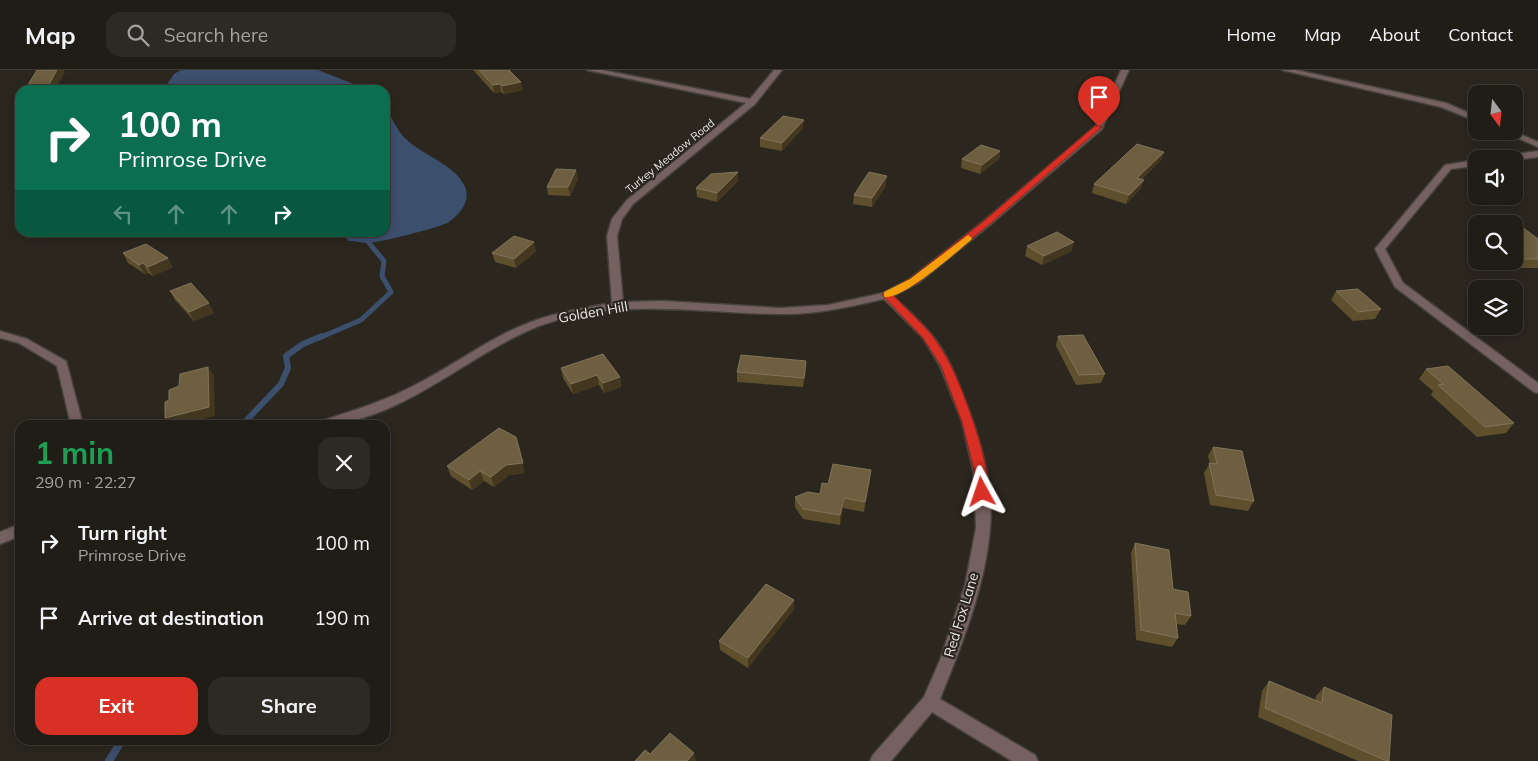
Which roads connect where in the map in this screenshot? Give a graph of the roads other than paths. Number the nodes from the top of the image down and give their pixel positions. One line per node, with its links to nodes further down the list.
1 (591, 70): 5 (street)
2 (778, 70): 5 (street, Turkey Meadow Road)
3 (1124, 70): 12 (street, Golden Hill)
4 (1286, 70): 6 (street)
5 (752, 102): 13 (street, Turkey Meadow Road)
6 (1468, 116)
7 (1523, 138): 8 (street)
8 (1538, 145)
9 (1538, 154): 10 (street)
10 (1523, 156)
11 (1468, 164): 15 (street)
12 (886, 295): 13 (street, Golden Hill); 20 (street, Red Fox Lane)
13 (618, 305): 17 (street, Golden Hill)
14 (0, 334): 16 (street)
15 (1538, 389)
16 (76, 420)
17 (338, 420)
18 (15, 532): 19 (street)
19 (0, 538)
20 (930, 702): 21 (street, Red Fox Lane); 22 (street)
21 (879, 761)
22 (1029, 761)

